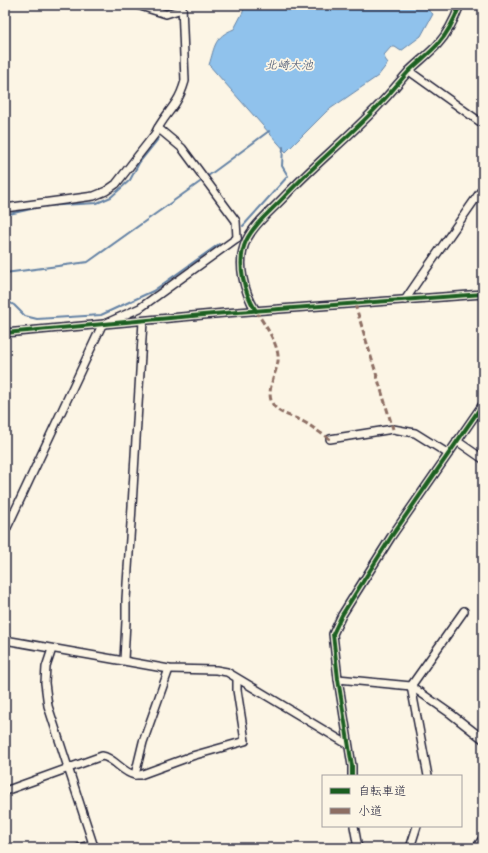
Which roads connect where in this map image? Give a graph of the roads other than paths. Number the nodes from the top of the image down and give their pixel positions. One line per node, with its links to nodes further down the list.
1 (137, 5): 3 (street)
2 (460, 5): 4 (street)
3 (182, 7): 6 (street)
4 (409, 71): 5 (street); 10 (street)
5 (483, 124)
6 (158, 128): 8 (street); 9 (street)
7 (483, 188): 12 (street)
8 (5, 208)
9 (237, 238): 10 (street); 15 (street)
10 (246, 241): 13 (street)
11 (483, 294): 12 (street)
12 (406, 300): 13 (street)
13 (256, 311): 14 (street)
14 (143, 321): 15 (street); 26 (street)
15 (102, 325): 16 (street); 22 (street)
16 (5, 333)
17 (483, 404): 19 (street)
18 (330, 440): 20 (street)
19 (457, 441): 20 (street); 21 (street)
20 (447, 453): 29 (street)
21 (483, 459)
22 (5, 532)
23 (464, 611): 30 (street)
24 (5, 640): 25 (street)
25 (52, 649): 26 (street); 33 (street)
26 (124, 660): 27 (street)
27 (169, 669): 28 (street); 34 (street)
28 (237, 679): 32 (street); 34 (street)
29 (338, 679): 30 (street); 32 (street)
30 (411, 686): 31 (street); 36 (street)
31 (483, 739)
32 (348, 744): 35 (street)
33 (68, 767): 34 (street); 37 (street); 41 (street)
34 (135, 775)
35 (352, 775)
36 (428, 775)
37 (5, 791)
38 (354, 827): 43 (street)
39 (417, 827): 44 (street)
40 (483, 838): 45 (street)
41 (95, 846): 42 (street)
42 (79, 848)
43 (358, 848)
44 (410, 848)
45 (476, 848)

